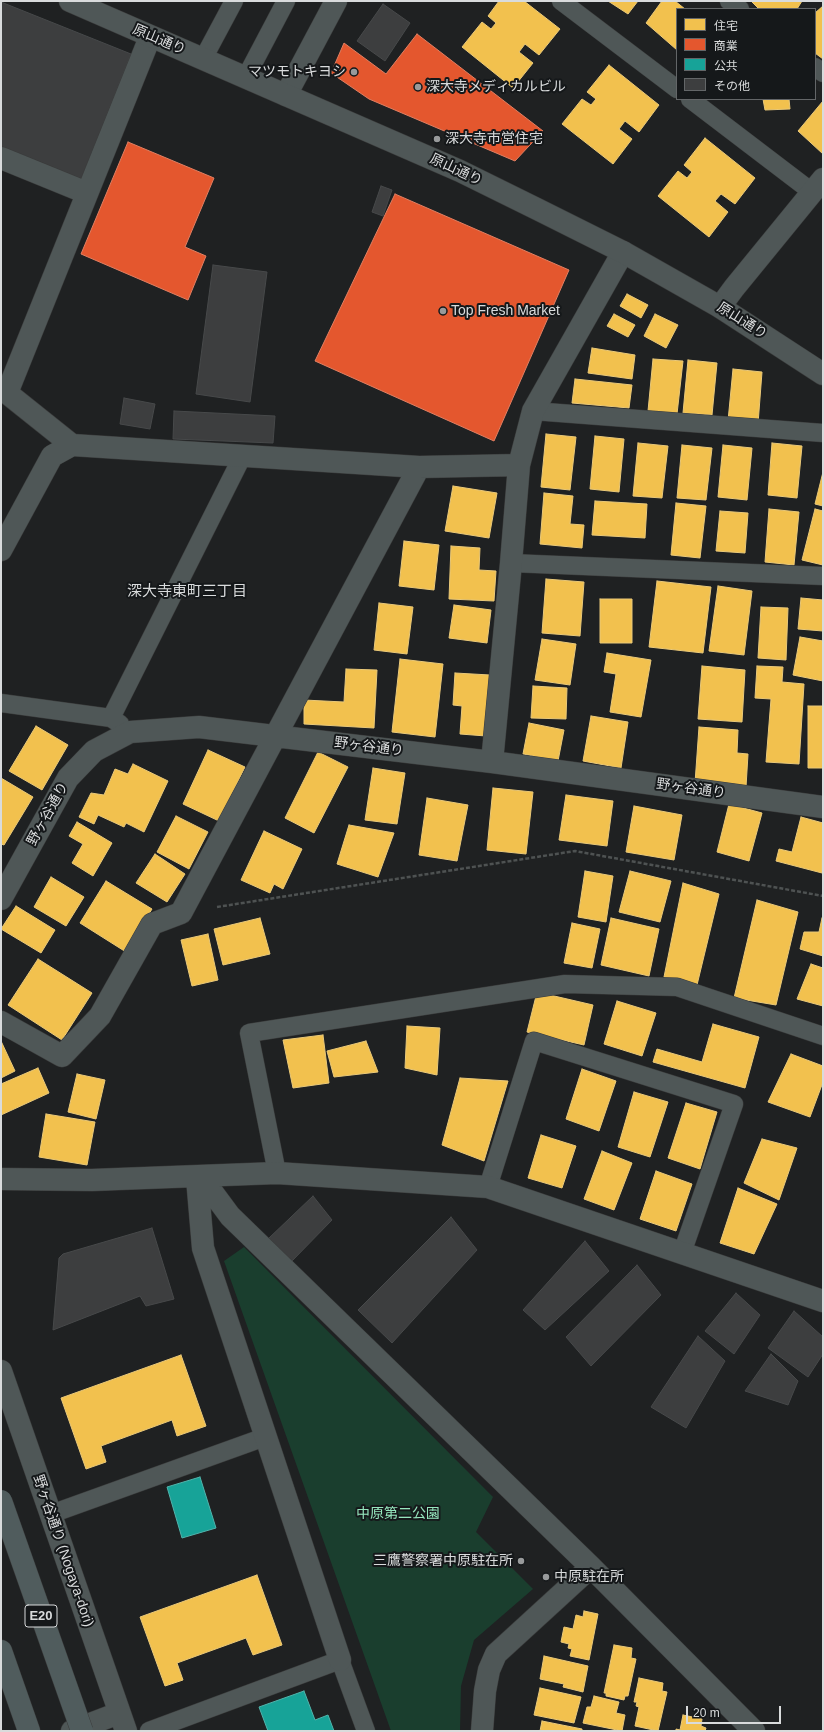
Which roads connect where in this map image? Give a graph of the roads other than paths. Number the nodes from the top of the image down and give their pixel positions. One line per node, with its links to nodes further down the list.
1 (70, 1): 8 (street, 原山通り)
2 (234, 1): 9 (lane)
3 (286, 1): 10 (lane)
4 (336, 1): 12 (street)
5 (561, 1): 11 (lane)
6 (729, 1): 7 (lane)
7 (739, 8)
8 (150, 37): 9 (street, 原山通り); 16 (street)
9 (203, 59): 10 (street, 原山通り)
10 (246, 77): 12 (street, 原山通り)
11 (676, 88)
12 (286, 95): 17 (street, 原山通り)
13 (691, 100): 15 (lane)
14 (1, 158): 16 (street)
15 (818, 186): 18 (street)
16 (87, 193): 20 (street)
17 (623, 252): 18 (street, 原山通り); 21 (street)
18 (720, 307): 19 (street, 原山通り)
19 (823, 374)
20 (4, 393): 23 (street)
21 (532, 411): 22 (lane); 25 (street)
22 (823, 433)
23 (72, 445): 24 (street); 27 (street)
24 (243, 455): 26 (street); 31 (lane)
25 (519, 465): 26 (street); 28 (street)
26 (419, 467): 33 (street)
27 (1, 550)
28 (511, 563): 29 (lane); 34 (street)
29 (823, 576)
30 (1, 703): 31 (lane)
31 (111, 718): 32 (lane)
32 (130, 732): 33 (street, 野ヶ谷通り); 36 (street, 野ヶ谷通り)
33 (275, 736): 34 (street, 野ヶ谷通り); 37 (street)
34 (492, 762): 35 (street, 野ヶ谷通り)
35 (823, 807)
36 (1, 899)
37 (1, 1022)
38 (823, 1036): 39 (lane)
39 (277, 1173): 40 (street); 42 (street)
40 (197, 1178): 41 (street); 46 (street); 49 (street)
41 (1, 1179)
42 (488, 1187): 43 (street); 43 (lane)
43 (682, 1253): 44 (street)
44 (823, 1301)
45 (1, 1371): 48 (street, 野ヶ谷通り (Nogaya-dori))
46 (265, 1437): 48 (lane); 51 (street)
47 (1, 1501): 55 (highway, E20, bridge)
48 (51, 1514): 52 (street, 野ヶ谷通り (Nogaya-dori))
49 (591, 1567): 58 (street); 59 (street)
50 (1, 1651): 53 (highway)
51 (340, 1660): 56 (lane); 57 (lane)
52 (122, 1722): 54 (street)
53 (29, 1731)
54 (72, 1731)
55 (82, 1731)
56 (149, 1731)
57 (366, 1731)
58 (482, 1731)
59 (754, 1731)

